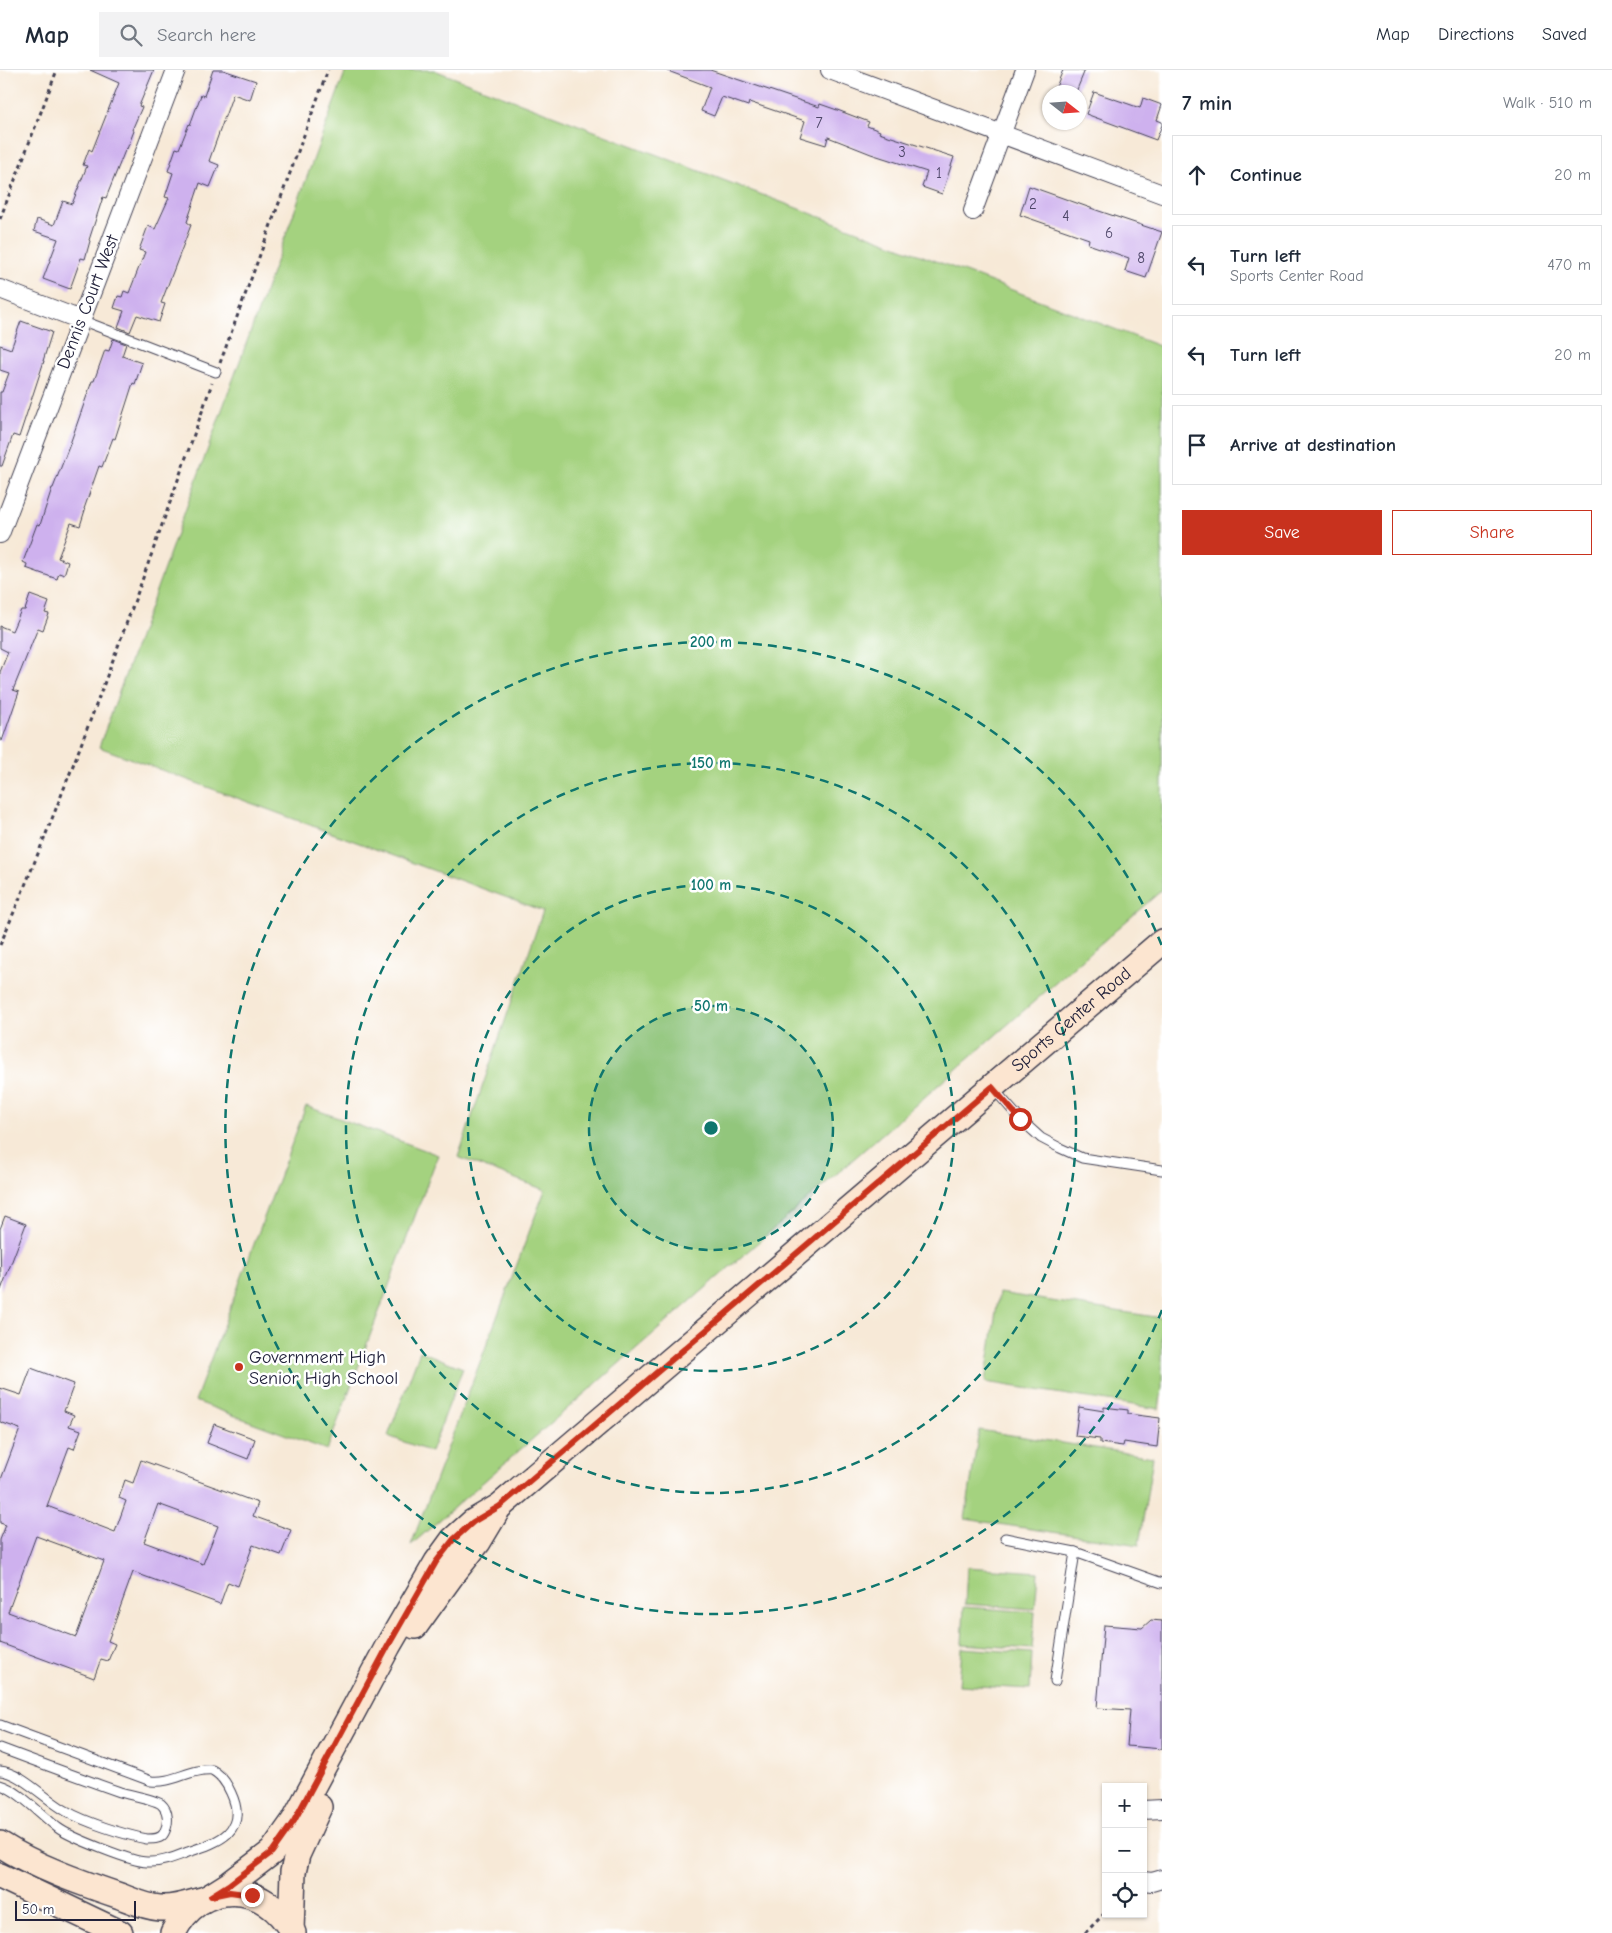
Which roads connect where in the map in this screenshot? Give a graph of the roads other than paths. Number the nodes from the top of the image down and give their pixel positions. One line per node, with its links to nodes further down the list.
1 (176, 70): 8 (street, Dennis Court West)
2 (830, 70): 4 (street)
3 (1025, 70): 4 (street)
4 (1001, 134): 5 (street); 6 (street)
5 (1162, 194)
6 (973, 211)
7 (0, 289): 8 (street)
8 (81, 320): 9 (lane); 10 (street, Dennis Court West)
9 (216, 372)
10 (0, 534)
11 (1162, 942): 12 (main road, Sports Center Road)
12 (992, 1087): 13 (lane); 14 (main road, Sports Center Road)
13 (1162, 1170)
14 (500, 1506): 29 (main road, Sports Center Road); 30 (main road, Sports Center Road)
15 (1005, 1538): 16 (lane)
16 (1075, 1552): 17 (lane); 18 (lane)
17 (1162, 1583)
18 (1055, 1681)
19 (0, 1725): 22 (lane)
20 (0, 1748): 21 (lane)
21 (0, 1771)
22 (0, 1785)
23 (1162, 1809): 24 (street)
24 (1147, 1810)
25 (0, 1844): 29 (main road)
26 (0, 1876): 31 (main road)
27 (1162, 1880): 28 (street)
28 (1147, 1881)
29 (206, 1898): 30 (main road); 32 (main road, Sports Center Road)
30 (292, 1931)
31 (120, 1933)
32 (173, 1933)

